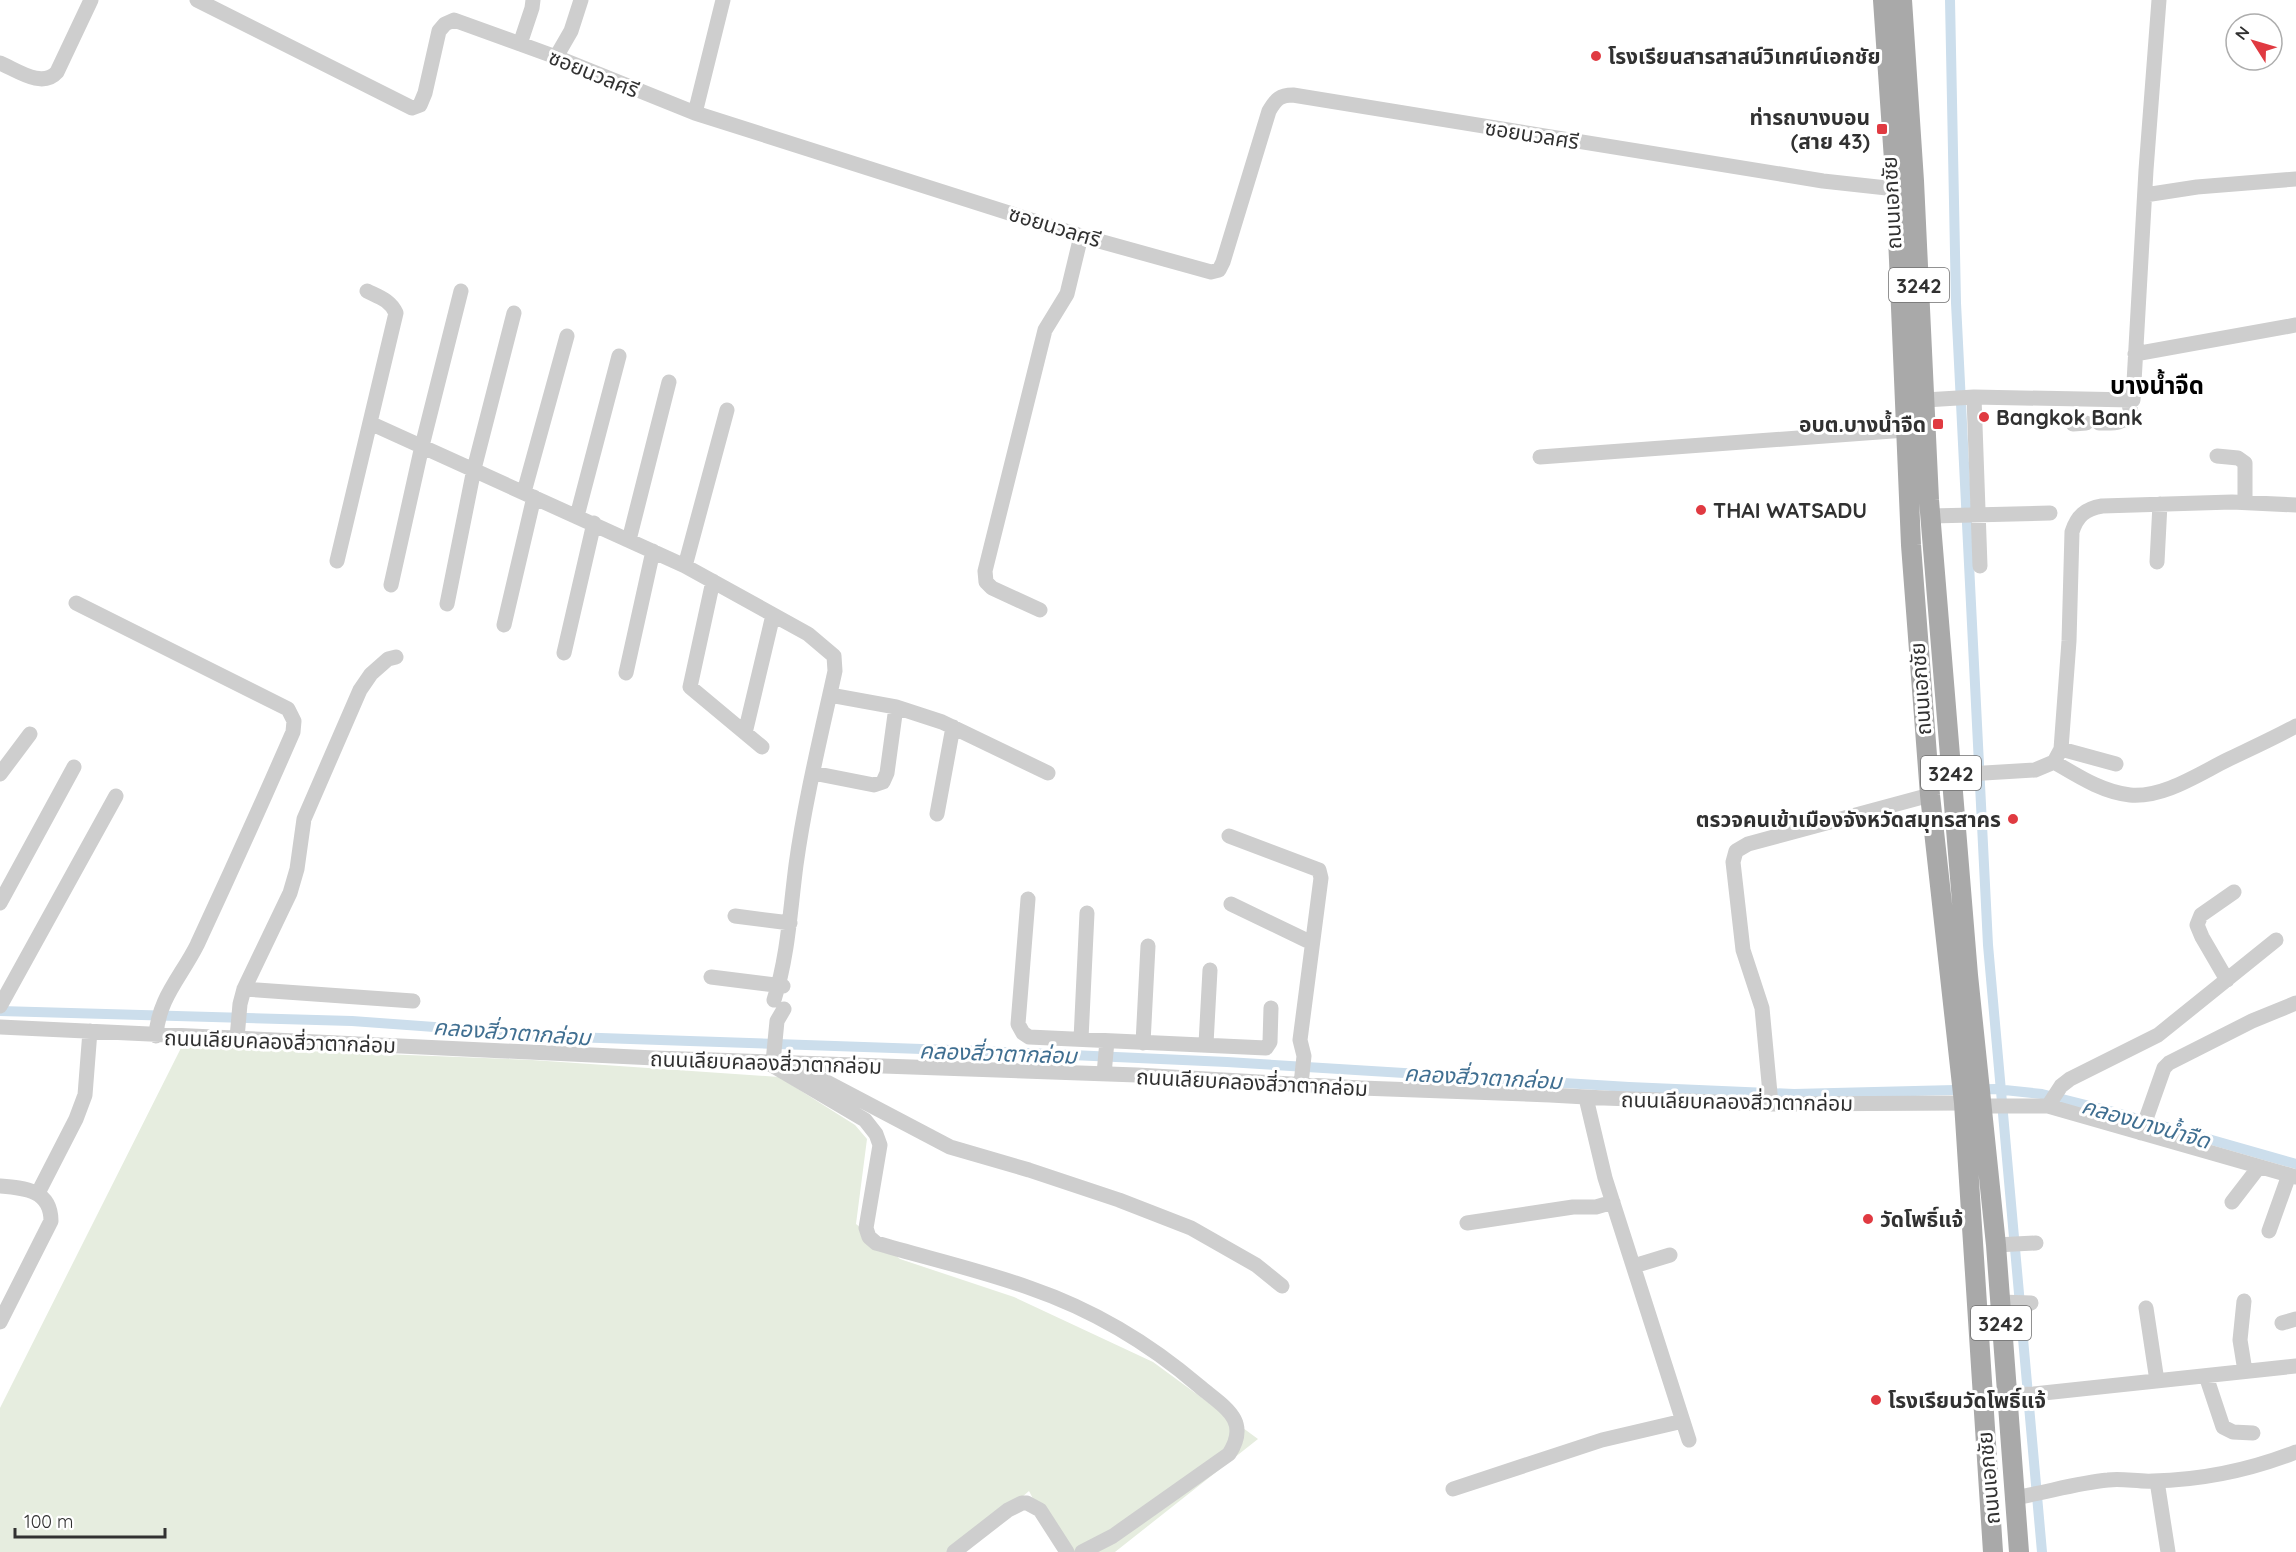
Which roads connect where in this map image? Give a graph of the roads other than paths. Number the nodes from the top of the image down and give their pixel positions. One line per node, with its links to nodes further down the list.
1 (91, 0): 11 (street)
2 (197, 0): 9 (street, ซอยนวลศรี)
3 (532, 0): 9 (street)
4 (581, 0): 10 (street)
5 (723, 0): 12 (street)
6 (1883, 0): 14 (main road, ถนนเอกชัย / 3242)
7 (1902, 0): 26 (main road, ถนนเอกชัย / 3242)
8 (2159, 0): 15 (street)
9 (520, 44): 10 (street, ซอยนวลศรี)
10 (556, 57): 12 (street, ซอยนวลศรี)
11 (0, 63)
12 (695, 113): 16 (street, ซอยนวลศรี)
13 (2296, 178): 15 (street)
14 (1896, 189): 16 (street, ซอยนวลศรี); 31 (main road, ถนนเอกชัย / 3242)
15 (2145, 195): 22 (street)
16 (1081, 236): 57 (street)
17 (367, 291): 29 (street)
18 (461, 291): 32 (street)
19 (514, 313): 35 (street)
20 (2296, 325): 22 (street)
21 (567, 336): 36 (street)
22 (2135, 354): 27 (street)
23 (619, 356): 42 (street)
24 (669, 382): 45 (street)
25 (1971, 397): 26 (street); 27 (street); 41 (street)
26 (1925, 400): 43 (main road, ถนนเอกชัย / 3242)
27 (2128, 400): 30 (street)
28 (727, 410): 49 (street)
29 (370, 423): 32 (street); 47 (street)
30 (2086, 424)
31 (1906, 430): 34 (street); 52 (main road, ถนนเอกชัย / 3242)
32 (422, 446): 35 (street); 54 (street)
33 (2217, 456): 37 (street)
34 (1540, 457)
35 (474, 469): 36 (street); 56 (street)
36 (529, 494): 42 (street); 59 (street)
37 (2245, 502): 38 (street); 39 (street)
38 (2160, 504): 48 (street); 70 (street)
39 (2296, 505)
40 (2050, 513): 41 (street)
41 (1975, 514): 43 (street); 50 (street)
42 (577, 516): 44 (street)
43 (1931, 516): 51 (main road, ถนนเอกชัย / 3242)
44 (594, 524): 45 (street); 60 (street)
45 (629, 540): 46 (street)
46 (652, 550): 49 (street); 62 (street)
47 (337, 561)
48 (2157, 562)
49 (685, 566): 53 (street)
50 (1980, 566)
51 (1935, 571): 52 (main road); 76 (main road, ถนนเอกชัย / 3242)
52 (1913, 572): 77 (main road, ถนนเอกชัย / 3242)
53 (713, 581): 58 (street); 67 (street)
54 (391, 585)
55 (76, 603): 100 (street)
56 (447, 604)
57 (1040, 610)
58 (773, 615): 63 (street); 67 (street)
59 (504, 625)
60 (564, 653)
61 (396, 657): 94 (street)
62 (626, 673)
63 (830, 695): 64 (street); 73 (street)
64 (896, 707): 66 (street); 73 (street)
65 (2296, 726): 70 (street)
66 (953, 727): 74 (street); 79 (street)
67 (745, 733): 69 (street)
68 (30, 734): 75 (street)
69 (762, 747)
70 (2058, 756): 71 (street); 76 (street)
71 (2116, 764)
72 (74, 767): 83 (street)
73 (813, 773): 87 (street)
74 (1048, 773)
75 (0, 774)
76 (1963, 775): 110 (main road, ถนนเอกชัย / 3242)
77 (1930, 795): 110 (main road, ถนนเอกชัย / 3242); 113 (street)
78 (116, 796): 97 (street)
79 (937, 814)
80 (1229, 837): 89 (street)
81 (2234, 892): 93 (street)
82 (1028, 899): 104 (street)
83 (0, 903)
84 (1231, 904): 89 (street)
85 (1087, 913): 104 (street)
86 (735, 916): 87 (street)
87 (790, 923): 95 (street)
88 (2276, 940): 93 (street)
89 (1312, 944): 111 (street)
90 (1148, 946): 105 (street)
91 (1210, 970): 106 (street)
92 (711, 977): 95 (street)
93 (2227, 980): 115 (street)
94 (244, 989): 96 (street); 102 (street)
95 (780, 999): 108 (street)
96 (413, 1002)
97 (1, 1003)
98 (2296, 1003): 116 (street)
99 (1271, 1008): 106 (street)
100 (158, 1023): 102 (street, ถนนเลียบคลองสี่วาตากล่อม); 103 (street, ถนนเลียบคลองสี่วาตากล่อม)
101 (0, 1028): 103 (street, ถนนเลียบคลองสี่วาตากล่อม)
102 (237, 1031): 108 (street, ถนนเลียบคลองสี่วาตากล่อม)
103 (90, 1032): 120 (street)
104 (1081, 1040): 107 (street)
105 (1143, 1042): 106 (street); 107 (street)
106 (1206, 1044)
107 (1110, 1059): 109 (street, ถนนเลียบคลองสี่วาตากล่อม); 111 (street, ถนนเลียบคลองสี่วาตากล่อม)
108 (770, 1062): 109 (street, ถนนเลียบคลองสี่วาตากล่อม); 145 (street)
109 (790, 1063): 127 (street)
110 (1968, 1064): 114 (main road, ถนนเอกชัย / 3242)
111 (1302, 1079): 112 (street, ถนนเลียบคลองสี่วาตากล่อม)
112 (1586, 1098): 113 (street, ถนนเลียบคลองสี่วาตากล่อม); 121 (street)
113 (1770, 1100): 114 (street, ถนนเลียบคลองสี่วาตากล่อม)
114 (1981, 1102): 115 (street, ถนนเลียบคลองสี่วาตากล่อม); 135 (main road, ถนนเอกชัย / 3242); 146 (main road, ถนนเอกชัย / 3242)
115 (2049, 1103): 116 (street, ถนนเลียบคลองสี่วาตากล่อม)
116 (2141, 1131): 117 (street, ถนนเลียบคลองสี่วาตากล่อม)
117 (2259, 1167): 118 (street, ถนนเลียบคลองสี่วาตากล่อม); 122 (street)
118 (2293, 1176): 124 (street)
119 (0, 1186): 120 (street)
120 (38, 1193): 130 (street)
121 (1613, 1202): 123 (street); 126 (street)
122 (2232, 1202)
123 (1467, 1223)
124 (2269, 1231)
125 (1670, 1255): 126 (street)
126 (1634, 1266): 136 (street)
127 (1282, 1286)
128 (2244, 1301): 132 (street)
129 (2146, 1308): 134 (street)
130 (0, 1322)
131 (2296, 1366): 132 (street)
132 (2246, 1371): 133 (street)
133 (2206, 1376): 134 (street); 137 (street)
134 (2157, 1381): 135 (street)
135 (2021, 1394): 142 (main road, ถนนเอกชัย / 3242)
136 (1683, 1421): 138 (street); 141 (street)
137 (2253, 1433)
138 (1689, 1440)
139 (2296, 1452): 140 (street)
140 (2157, 1481): 142 (street); 148 (street)
141 (1453, 1489)
142 (2020, 1497): 147 (main road, ถนนเอกชัย / 3242)
143 (954, 1552): 144 (street)
144 (1067, 1552)
145 (1082, 1552)
146 (1993, 1552)
147 (2019, 1552)
148 (2168, 1552)

